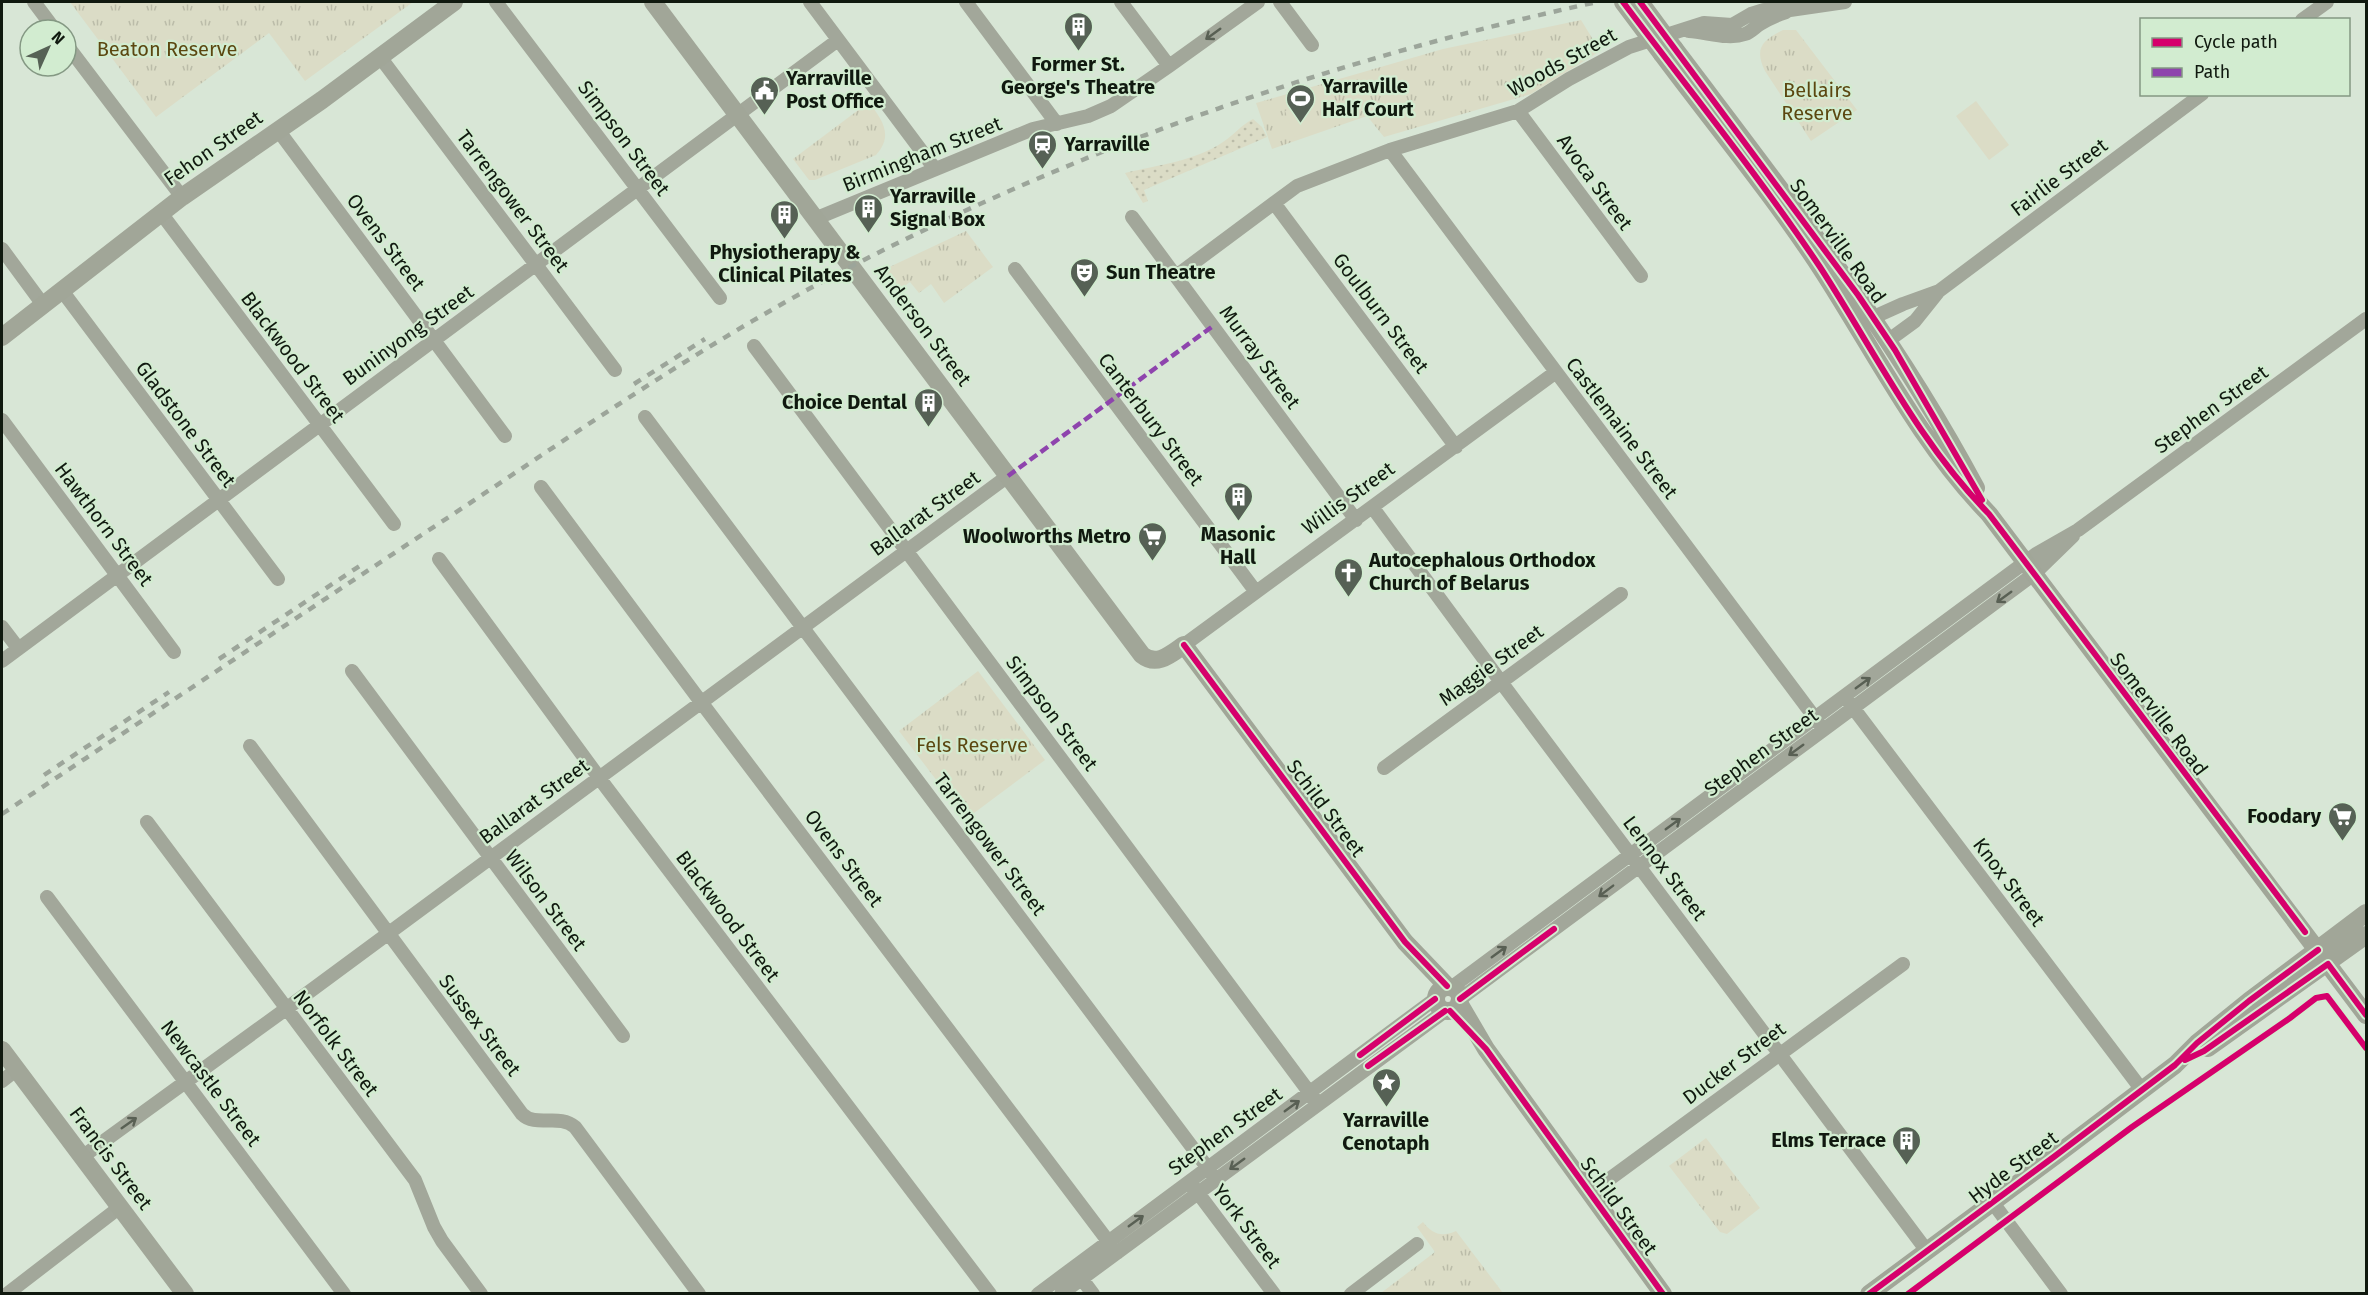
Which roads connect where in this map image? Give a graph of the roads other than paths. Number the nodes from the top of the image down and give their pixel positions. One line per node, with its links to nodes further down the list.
1 (34, 2): 14 (street)
2 (454, 2): 19 (street, Fehon Street)
3 (496, 2): 29 (street, Simpson Street)
4 (653, 2): 24 (street, Anderson Street)
5 (810, 2): 16 (street)
6 (966, 2): 25 (street)
7 (1121, 2): 21 (street)
8 (1258, 2): 21 (street, Birmingham Street, one-way to 21)
9 (1280, 2): 17 (street)
10 (1623, 2): 18 (street, Somerville Road, bridge)
11 (1640, 2): 18 (street, Somerville Road, bridge)
12 (1845, 2): 23 (street, Woods Street)
13 (2326, 2): 15 (street)
14 (46, 18)
15 (2305, 18)
16 (838, 40): 24 (street, Buninyong Street); 28 (street)
17 (1312, 45)
18 (1668, 51): 45 (street, Somerville Road); 49 (street, Somerville Road)
19 (380, 57): 26 (street, Fehon Street); 36 (street, Tarrengower Street)
20 (78, 60): 30 (street)
21 (1169, 66): 25 (street, Birmingham Street)
22 (2199, 96): 40 (street, Fairlie Street)
23 (1518, 111): 27 (street, Woods Street); 39 (street, Avoca Street)
24 (738, 114): 29 (street, Buninyong Street); 34 (street, Anderson Street)
25 (1058, 124): 28 (street, Birmingham Street)
26 (278, 130): 30 (street, Fehon Street); 50 (street, Ovens Street)
27 (1390, 150): 31 (street, Woods Street); 54 (street, Castlemaine Street)
28 (935, 169): 34 (street, Birmingham Street)
29 (638, 189): 36 (street, Buninyong Street); 42 (street, Simpson Street)
30 (182, 197): 32 (street, Fehon Street)
31 (1274, 203): 38 (street, Woods Street); 59 (street, Goulburn Street)
32 (161, 213): 41 (street, Fehon Street); 57 (street, Blackwood Street)
33 (1132, 217): 38 (street, Murray Street)
34 (817, 218): 60 (street, Anderson Street)
35 (2, 249): 43 (street)
36 (536, 265): 50 (street, Buninyong Street); 53 (street, Tarrengower Street)
37 (1015, 269): 72 (street, Canterbury Street)
38 (1176, 276): 65 (street, Murray Street)
39 (1641, 276)
40 (1939, 291): 44 (street, Fairlie Street); 47 (street, Fairlie Street)
41 (63, 292): 43 (street, Fehon Street); 62 (street, Gladstone Street)
42 (720, 298)
43 (44, 306): 48 (street, Fehon Street)
44 (1895, 307): 45 (street, Fairlie Street); 47 (street)
45 (1874, 317): 49 (street); 51 (street, Somerville Road)
46 (2367, 319): 69 (street, Stephen Street)
47 (1910, 326): 51 (street, Fairlie Street)
48 (2, 337)
49 (1864, 339): 51 (street); 64 (street, Somerville Road)
50 (434, 340): 57 (street, Buninyong Street); 58 (street, Ovens Street)
51 (1889, 340): 64 (street, Somerville Road)
52 (753, 346): 67 (street, Simpson Street)
53 (615, 370)
54 (1556, 372): 59 (street, Willis Street); 85 (street, Castlemaine Street)
55 (645, 417): 75 (street, Tarrengower Street)
56 (2, 420): 70 (street, Hawthorn Street)
57 (320, 425): 62 (street, Buninyong Street); 66 (street, Blackwood Street)
58 (505, 436)
59 (1456, 447): 63 (street, Willis Street)
60 (1008, 476): 67 (street, Ballarat Street); 79 (street, Anderson Street)
61 (541, 487): 83 (street, Ovens Street)
62 (219, 499): 70 (street, Buninyong Street); 71 (street, Gladstone Street)
63 (1373, 507): 65 (street, Willis Street); 82 (street, Lennox Street)
64 (1989, 514): 69 (street, Somerville Road)
65 (1356, 520): 72 (street, Willis Street)
66 (394, 524)
67 (906, 551): 75 (street, Ballarat Street); 107 (street, Simpson Street)
68 (439, 559): 88 (street, Blackwood Street)
69 (2030, 569): 84 (street, Stephen Street); 96 (street, Somerville Road)
70 (118, 575): 77 (street, Buninyong Street); 78 (street, Hawthorn Street)
71 (278, 579)
72 (1256, 592): 76 (street, Willis Street)
73 (1621, 594): 82 (street, Maggie Street)
74 (2, 627): 77 (street)
75 (803, 627): 83 (street, Ballarat Street); 109 (street, Tarrengower Street)
76 (1184, 645): 79 (street, Willis Street); 98 (street, Schild Street)
77 (18, 648): 80 (street, Buninyong Street)
78 (174, 652)
79 (1165, 657)
80 (2, 660)
81 (352, 671): 90 (street, Wilson Street)
82 (1501, 682): 87 (street, Maggie Street); 91 (street, Lennox Street)
83 (701, 702): 88 (street, Ballarat Street); 115 (street, Ovens Street)
84 (1849, 702): 85 (street, Stephen Street); 106 (street, Knox Street)
85 (1820, 724): 91 (street, Stephen Street)
86 (250, 746): 94 (street, Sussex Street)
87 (1384, 768)
88 (599, 778): 90 (street, Ballarat Street); 123 (street, Blackwood Street)
89 (147, 822): 99 (street, Norfolk Street)
90 (490, 857): 94 (street, Ballarat Street); 101 (street, Wilson Street)
91 (1635, 860): 98 (street, Stephen Street); 103 (street, Lennox Street)
92 (47, 897): 105 (street, Newcastle Street)
93 (2367, 913): 96 (street, Hyde Street)
94 (388, 934): 99 (street, Ballarat Street); 122 (street, Sussex Street)
95 (2367, 935): 96 (street, Hyde Street)
96 (2323, 957): 100 (street, Somerville Road); 106 (street, Hyde Street)
97 (1903, 964): 103 (street, Ducker Street)
98 (1448, 999): 107 (street, Stephen Street); 111 (street, Schild Street)
99 (286, 1009): 105 (street, Ballarat Street); 121 (street, Norfolk Street)
100 (2367, 1015)
101 (623, 1036)
102 (2, 1050): 104 (street, Francis Street)
103 (1779, 1053): 111 (street, Ducker Street); 116 (street, Lennox Street)
104 (9, 1075): 108 (street, Francis Street)
105 (186, 1082): 108 (street, Ballarat Street, one-way to 105); 120 (street, Newcastle Street)
106 (2142, 1090): 112 (street, Hyde Street)
107 (1314, 1098): 109 (street, Stephen Street)
108 (82, 1157): 113 (street, Francis Street)
109 (1211, 1174): 110 (street, Stephen Street)
110 (1193, 1187): 115 (street, Stephen Street); 127 (street, York Street)
111 (1589, 1194): 129 (street, Schild Street)
112 (1993, 1203): 116 (street, Hyde Street); 131 (street)
113 (120, 1207): 118 (street); 119 (street, Francis Street)
114 (1417, 1244): 128 (street)
115 (1113, 1247): 117 (street, Stephen Street)
116 (1927, 1251): 130 (street, Hyde Street)
117 (1077, 1273): 124 (street, Stephen Street); 125 (street, Stephen Street); 126 (street)
118 (6, 1293)
119 (185, 1293)
120 (344, 1293)
121 (481, 1293)
122 (699, 1293)
123 (990, 1293)
124 (1038, 1293)
125 (1061, 1293)
126 (1093, 1293)
127 (1274, 1293)
128 (1351, 1293)
129 (1663, 1293)
130 (1869, 1293)
131 (2061, 1293)

